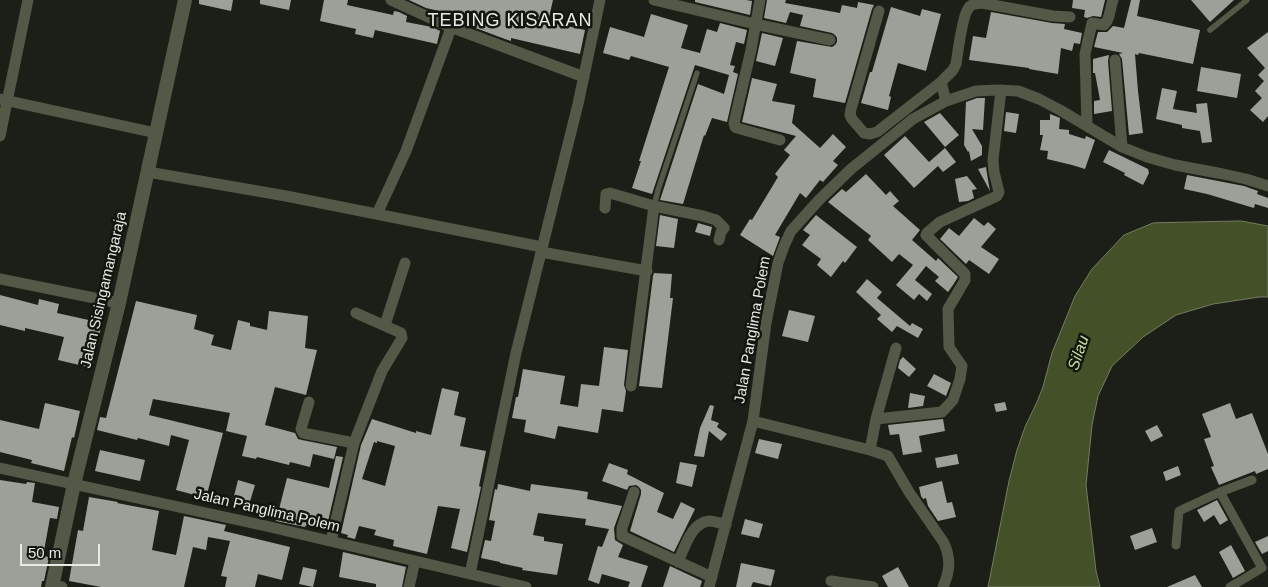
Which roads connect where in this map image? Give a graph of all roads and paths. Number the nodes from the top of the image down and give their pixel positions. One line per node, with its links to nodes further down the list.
1 (28, 0): 20 (street)
2 (185, 0): 23 (street, Jalan Sisingamangaraja)
3 (391, 0): 12 (street)
4 (600, 0): 17 (street)
5 (654, 0): 11 (street)
6 (760, 0): 11 (street)
7 (1113, 0): 22 (street)
8 (1247, 0): 13 (lane)
9 (880, 11): 18 (street)
10 (1070, 17): 18 (street)
11 (756, 24): 14 (street); 25 (street)
12 (451, 28): 17 (street); 31 (street)
13 (1210, 30)
14 (830, 40)
15 (1115, 60): 26 (street)
16 (697, 73): 29 (lane)
17 (584, 77): 33 (street)
18 (941, 82): 21 (street)
19 (1001, 90): 21 (street, Jalan Panglima Polem); 22 (street, Jalan Panglima Polem); 43 (street)
20 (4, 100): 23 (street); 24 (street)
21 (946, 101): 44 (street, Jalan Panglima Polem)
22 (1087, 126): 26 (street, Jalan Panglima Polem)
23 (156, 133): 27 (street, Jalan Sisingamangaraja)
24 (0, 136)
25 (780, 140)
26 (1122, 148): 28 (street, Jalan Panglima Polem)
27 (148, 172): 31 (street); 37 (street, Jalan Sisingamangaraja)
28 (1268, 186)
29 (654, 206): 30 (street); 32 (street); 35 (street)
30 (605, 208)
31 (377, 214): 33 (street)
32 (719, 240)
33 (542, 249): 35 (street); 57 (street)
34 (405, 263): 39 (street)
35 (646, 271): 41 (street)
36 (0, 279): 37 (street)
37 (119, 303): 49 (street, Jalan Sisingamangaraja)
38 (356, 313): 39 (street)
39 (385, 325): 45 (street)
40 (896, 348): 43 (street)
41 (631, 386)
42 (308, 402): 45 (street)
43 (876, 419): 46 (street)
44 (753, 421): 46 (street); 52 (street, Jalan Panglima Polem)
45 (354, 443): 53 (street)
46 (870, 450): 64 (street)
47 (0, 468): 49 (street, Jalan Panglima Polem)
48 (1252, 480): 51 (street)
49 (74, 484): 53 (street, Jalan Panglima Polem); 60 (street, Jalan Sisingamangaraja)
50 (634, 492): 56 (street)
51 (1220, 492): 54 (street); 65 (street)
52 (726, 525): 56 (street); 59 (street, Jalan Panglima Polem)
53 (331, 542): 55 (street, Jalan Panglima Polem)
54 (1176, 545)
55 (415, 561): 57 (street, Jalan Panglima Polem); 61 (street)
56 (678, 562): 59 (street)
57 (470, 574): 62 (street, Jalan Panglima Polem)
58 (831, 581): 63 (street)
59 (711, 582)
60 (55, 586)
61 (409, 587)
62 (526, 587)
63 (873, 587)
64 (943, 587)
65 (1230, 587)

